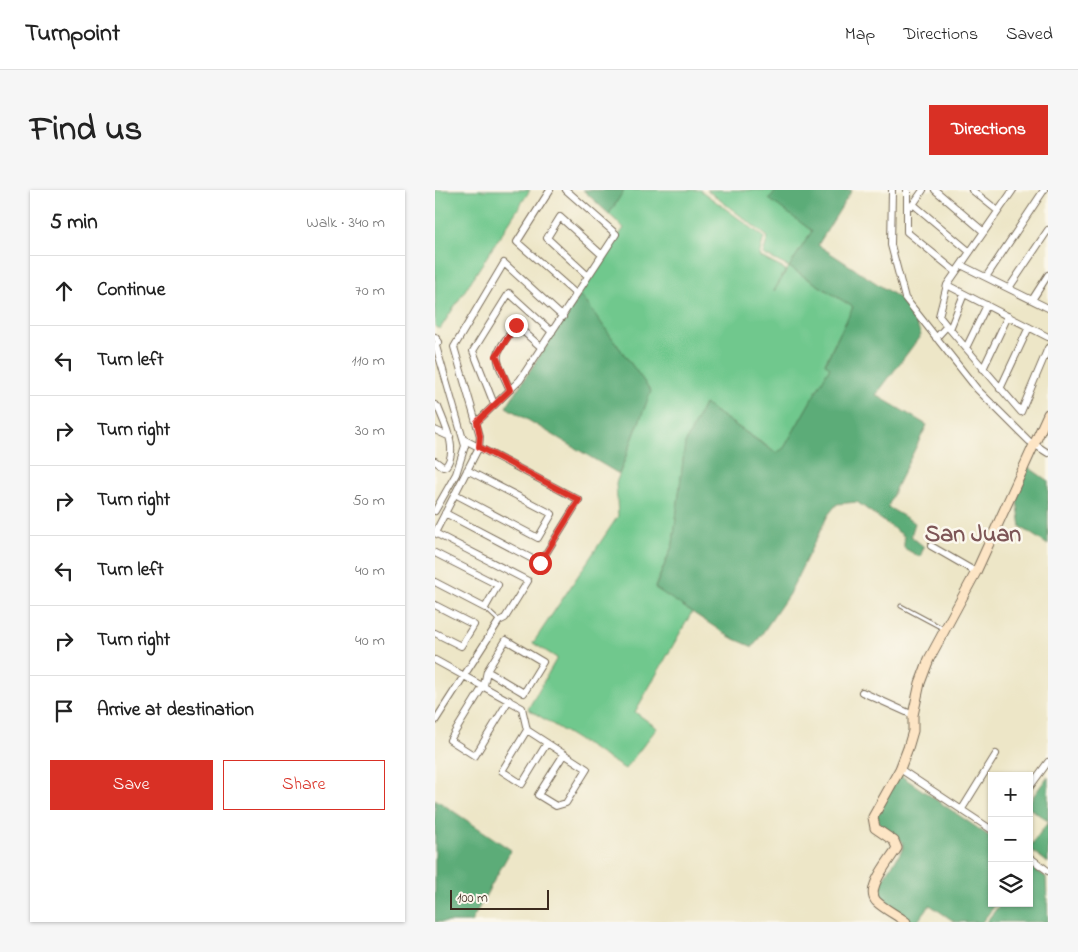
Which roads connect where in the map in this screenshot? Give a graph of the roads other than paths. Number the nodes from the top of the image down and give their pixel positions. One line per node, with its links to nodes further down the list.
1 (550, 190): 24 (street)
2 (566, 190): 16 (street)
3 (892, 190): 36 (street)
4 (907, 190): 12 (street)
5 (923, 190): 10 (street)
6 (935, 190): 14 (street)
7 (972, 190): 11 (street)
8 (1012, 190): 11 (street)
9 (1045, 190): 21 (street)
10 (913, 204): 12 (street); 15 (street)
11 (998, 211): 14 (street)
12 (907, 213): 18 (street)
13 (1048, 230): 23 (street)
14 (984, 232): 15 (street)
15 (970, 252): 17 (street)
16 (602, 255): 20 (street); 20 (street)
17 (961, 265): 18 (street); 21 (street)
18 (956, 272): 22 (street)
19 (1048, 275): 26 (street)
20 (589, 276): 24 (street)
21 (986, 277): 23 (street)
22 (947, 285): 25 (street); 32 (street)
23 (1009, 288): 26 (street)
24 (577, 294): 30 (street)
25 (964, 294): 27 (street); 32 (street)
26 (1032, 300): 28 (street)
27 (987, 305): 29 (street); 39 (street)
28 (1048, 308)
29 (1008, 316): 31 (street); 41 (street)
30 (563, 317): 33 (street); 47 (street)
31 (1029, 327): 35 (street); 42 (street)
32 (948, 328): 36 (street); 39 (street)
33 (552, 332): 38 (street); 44 (street)
34 (435, 336): 37 (street)
35 (1048, 337)
36 (936, 338): 51 (street)
37 (435, 346): 50 (street)
38 (542, 348): 43 (street); 43 (street)
39 (966, 348): 41 (street)
40 (1048, 348): 42 (street)
41 (983, 369): 42 (street)
42 (1001, 389)
43 (510, 390): 44 (street)
44 (494, 404): 47 (street)
45 (435, 405): 49 (street)
46 (1048, 414): 51 (street)
47 (477, 422): 52 (street)
48 (435, 430): 49 (street)
49 (450, 437): 54 (street)
50 (465, 440): 52 (street); 57 (street)
51 (1034, 444): 53 (street); 62 (street)
52 (479, 447): 55 (street); 58 (street)
53 (1048, 453)
54 (435, 461)
55 (467, 470): 56 (street); 56 (street)
56 (455, 494): 58 (street)
57 (435, 511)
58 (445, 513): 59 (street)
59 (435, 533): 67 (street)
60 (931, 546): 62 (street)
61 (435, 553): 66 (street)
62 (976, 572): 68 (street)
63 (435, 582): 66 (street)
64 (435, 605): 69 (street)
65 (901, 606): 68 (lane)
66 (485, 608): 67 (lane)
67 (499, 621): 72 (street)
68 (945, 629): 76 (street)
69 (435, 633)
70 (435, 660): 72 (street)
71 (487, 671): 71 (street); 73 (street)
72 (465, 676): 73 (street); 77 (street)
73 (484, 685): 75 (street); 75 (street)
74 (862, 692): 76 (street)
75 (509, 700): 78 (street)
76 (913, 715): 83 (street)
77 (435, 721)
78 (527, 730): 79 (street); 79 (street)
79 (547, 743): 80 (street)
80 (564, 754): 80 (street)
81 (996, 754): 85 (street)
82 (1048, 762): 84 (street)
83 (900, 769): 85 (street); 89 (street)
84 (1033, 783)
85 (962, 809): 86 (street)
86 (988, 827)
87 (1033, 860): 88 (street)
88 (1048, 871)
89 (906, 922)

